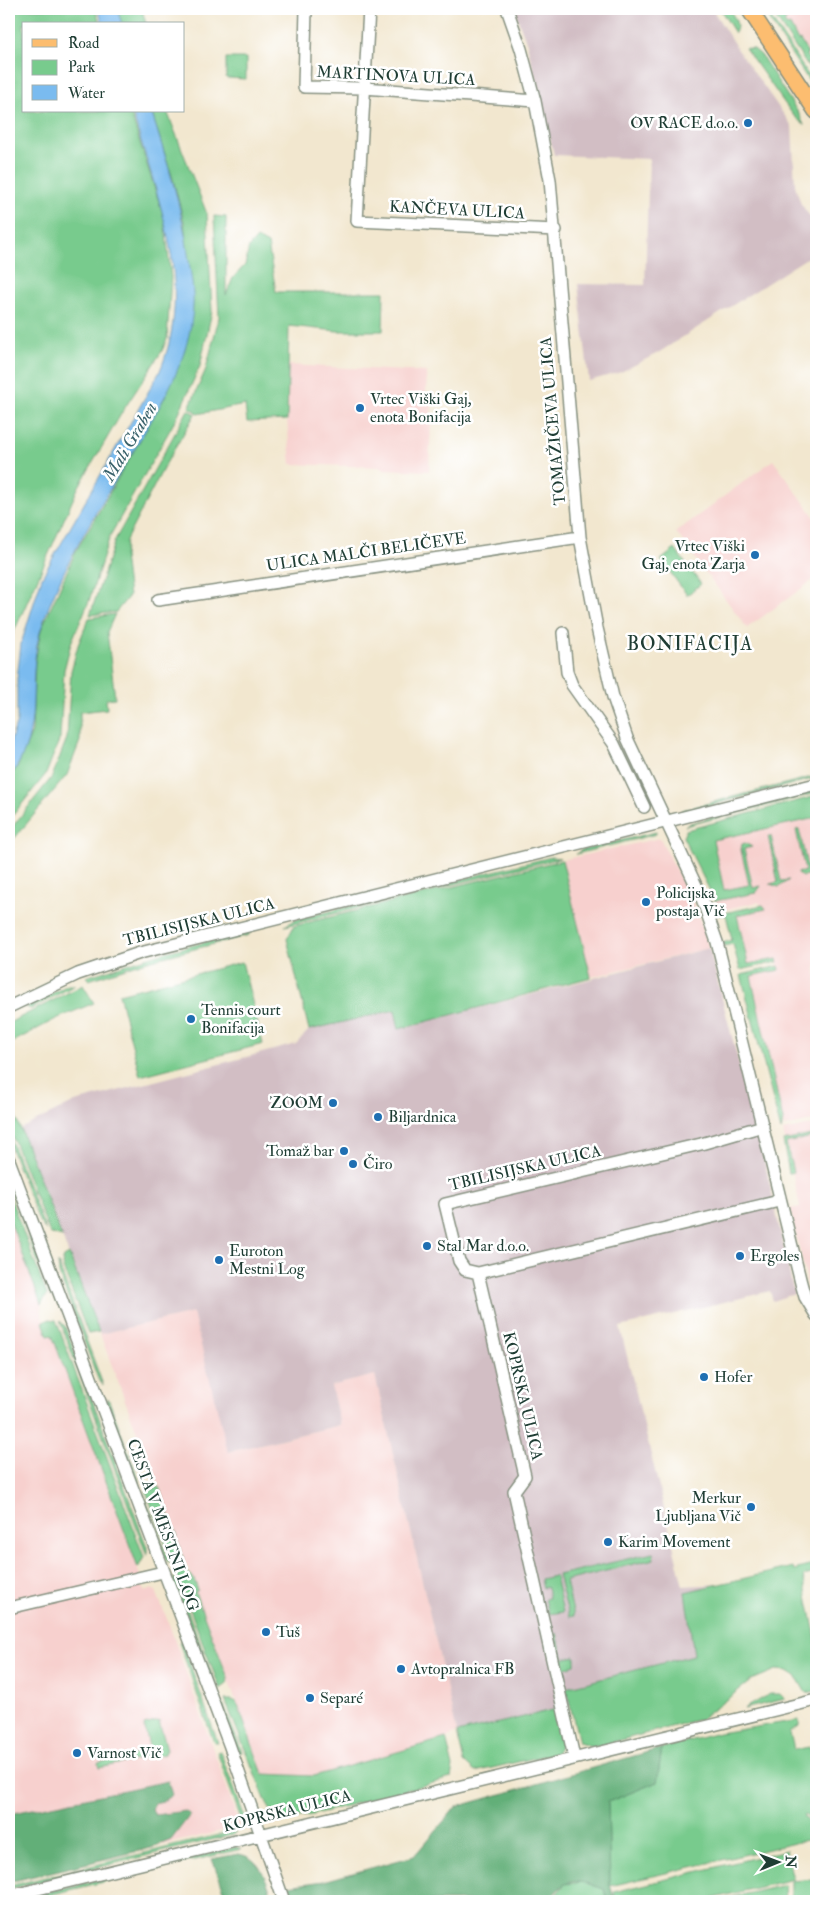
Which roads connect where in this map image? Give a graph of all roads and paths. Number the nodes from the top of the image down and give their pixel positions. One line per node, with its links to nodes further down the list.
1 (306, 9): 5 (street, MARTINOVA ULICA)
2 (369, 9): 5 (street)
3 (507, 9): 6 (street, TOMAŽIČEVA ULICA)
4 (749, 9): 7 (main road)
5 (364, 88): 6 (street, MARTINOVA ULICA); 8 (street, KANČEVA ULICA)
6 (535, 101): 8 (street, TOMAŽIČEVA ULICA)
7 (816, 111)
8 (556, 230): 9 (street, TOMAŽIČEVA ULICA)
9 (580, 537): 10 (street, ULICA MALČI BELIČEVE); 12 (street, TOMAŽIČEVA ULICA)
10 (158, 600)
11 (564, 633): 13 (street)
12 (627, 738): 13 (street); 16 (street, TOMAŽIČEVA ULICA)
13 (614, 744): 15 (street)
14 (816, 784): 16 (street, TBILISIJSKA ULICA)
15 (644, 807)
16 (666, 823): 17 (street, TBILISIJSKA ULICA); 18 (street)
17 (9, 1007)
18 (763, 1126): 20 (street); 21 (street, TBILISIJSKA ULICA)
19 (9, 1160): 23 (street, CESTA V MESTNI LOG)
20 (780, 1197): 21 (street); 22 (street)
21 (478, 1273): 26 (street, KOPRSKA ULICA)
22 (816, 1315)
23 (163, 1572): 24 (street); 27 (street, CESTA V MESTNI LOG)
24 (9, 1608)
25 (816, 1700): 26 (street, KOPRSKA ULICA)
26 (574, 1757): 27 (street, KOPRSKA ULICA)
27 (260, 1834): 28 (street, KOPRSKA ULICA); 29 (street, CESTA V MESTNI LOG)
28 (9, 1896)
29 (284, 1901)

